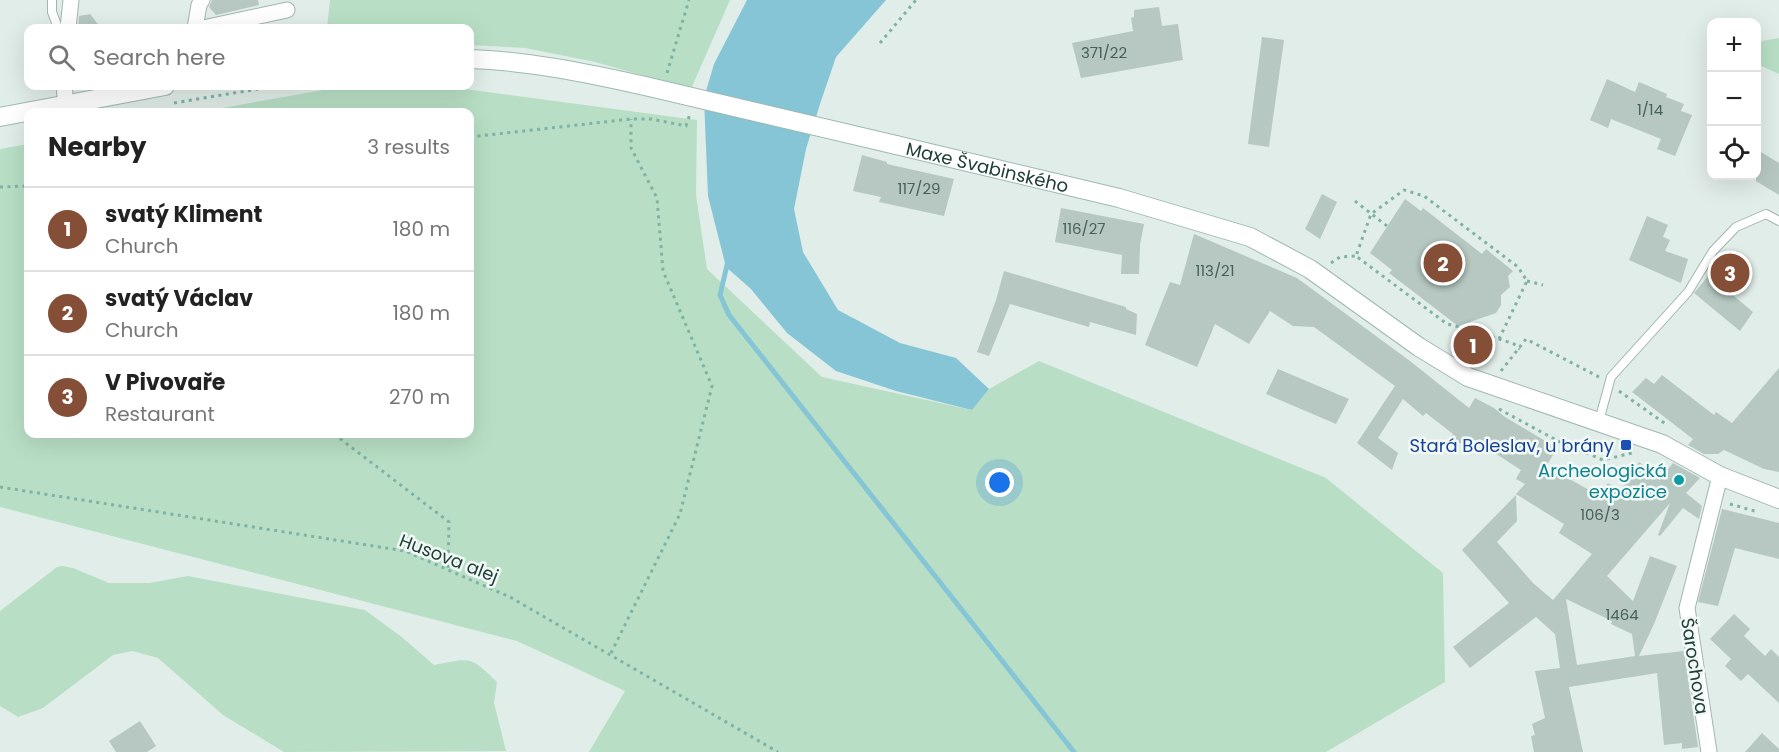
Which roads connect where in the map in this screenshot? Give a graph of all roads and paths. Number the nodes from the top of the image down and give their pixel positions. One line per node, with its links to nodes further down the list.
1 (52, 0): 7 (lane)
2 (71, 0): 8 (street)
3 (202, 0): 9 (street)
4 (688, 0): 13 (path)
5 (916, 0): 11 (path)
6 (288, 10): 10 (street)
7 (56, 24)
8 (68, 24)
9 (196, 24)
10 (222, 24)
11 (880, 43)
12 (474, 59): 40 (main road, Maxe Švabinského, bridge)
13 (665, 77)
14 (64, 90): 18 (street)
15 (144, 90): 18 (main road)
16 (252, 90): 17 (path)
17 (166, 104)
18 (66, 105): 19 (main road)
19 (50, 108)
20 (655, 109): 25 (path)
21 (690, 112): 25 (path)
22 (24, 113): 23 (main road)
23 (0, 117)
24 (631, 119): 25 (path); 26 (path); 47 (path)
25 (651, 119)
26 (474, 137)
27 (24, 186): 28 (path)
28 (0, 187)
29 (1355, 201): 30 (path)
30 (1371, 214): 32 (path); 33 (path); 35 (path)
31 (1779, 221): 40 (lane)
32 (1387, 226)
33 (1356, 256): 34 (path); 37 (path)
34 (1327, 265)
35 (1527, 281): 36 (path); 37 (path)
36 (1543, 285)
37 (1498, 339): 38 (path)
38 (1520, 349)
39 (1498, 408): 42 (path)
40 (1599, 422): 43 (main road, Maxe Švabinského)
41 (339, 438): 46 (path)
42 (1637, 452)
43 (1720, 476): 45 (main road); 49 (street, Šarochova)
44 (0, 487): 46 (path, Husova alej)
45 (1779, 499)
46 (448, 570): 47 (path, Husova alej)
47 (610, 654): 48 (path, Husova alej)
48 (778, 752)
49 (1709, 752)

